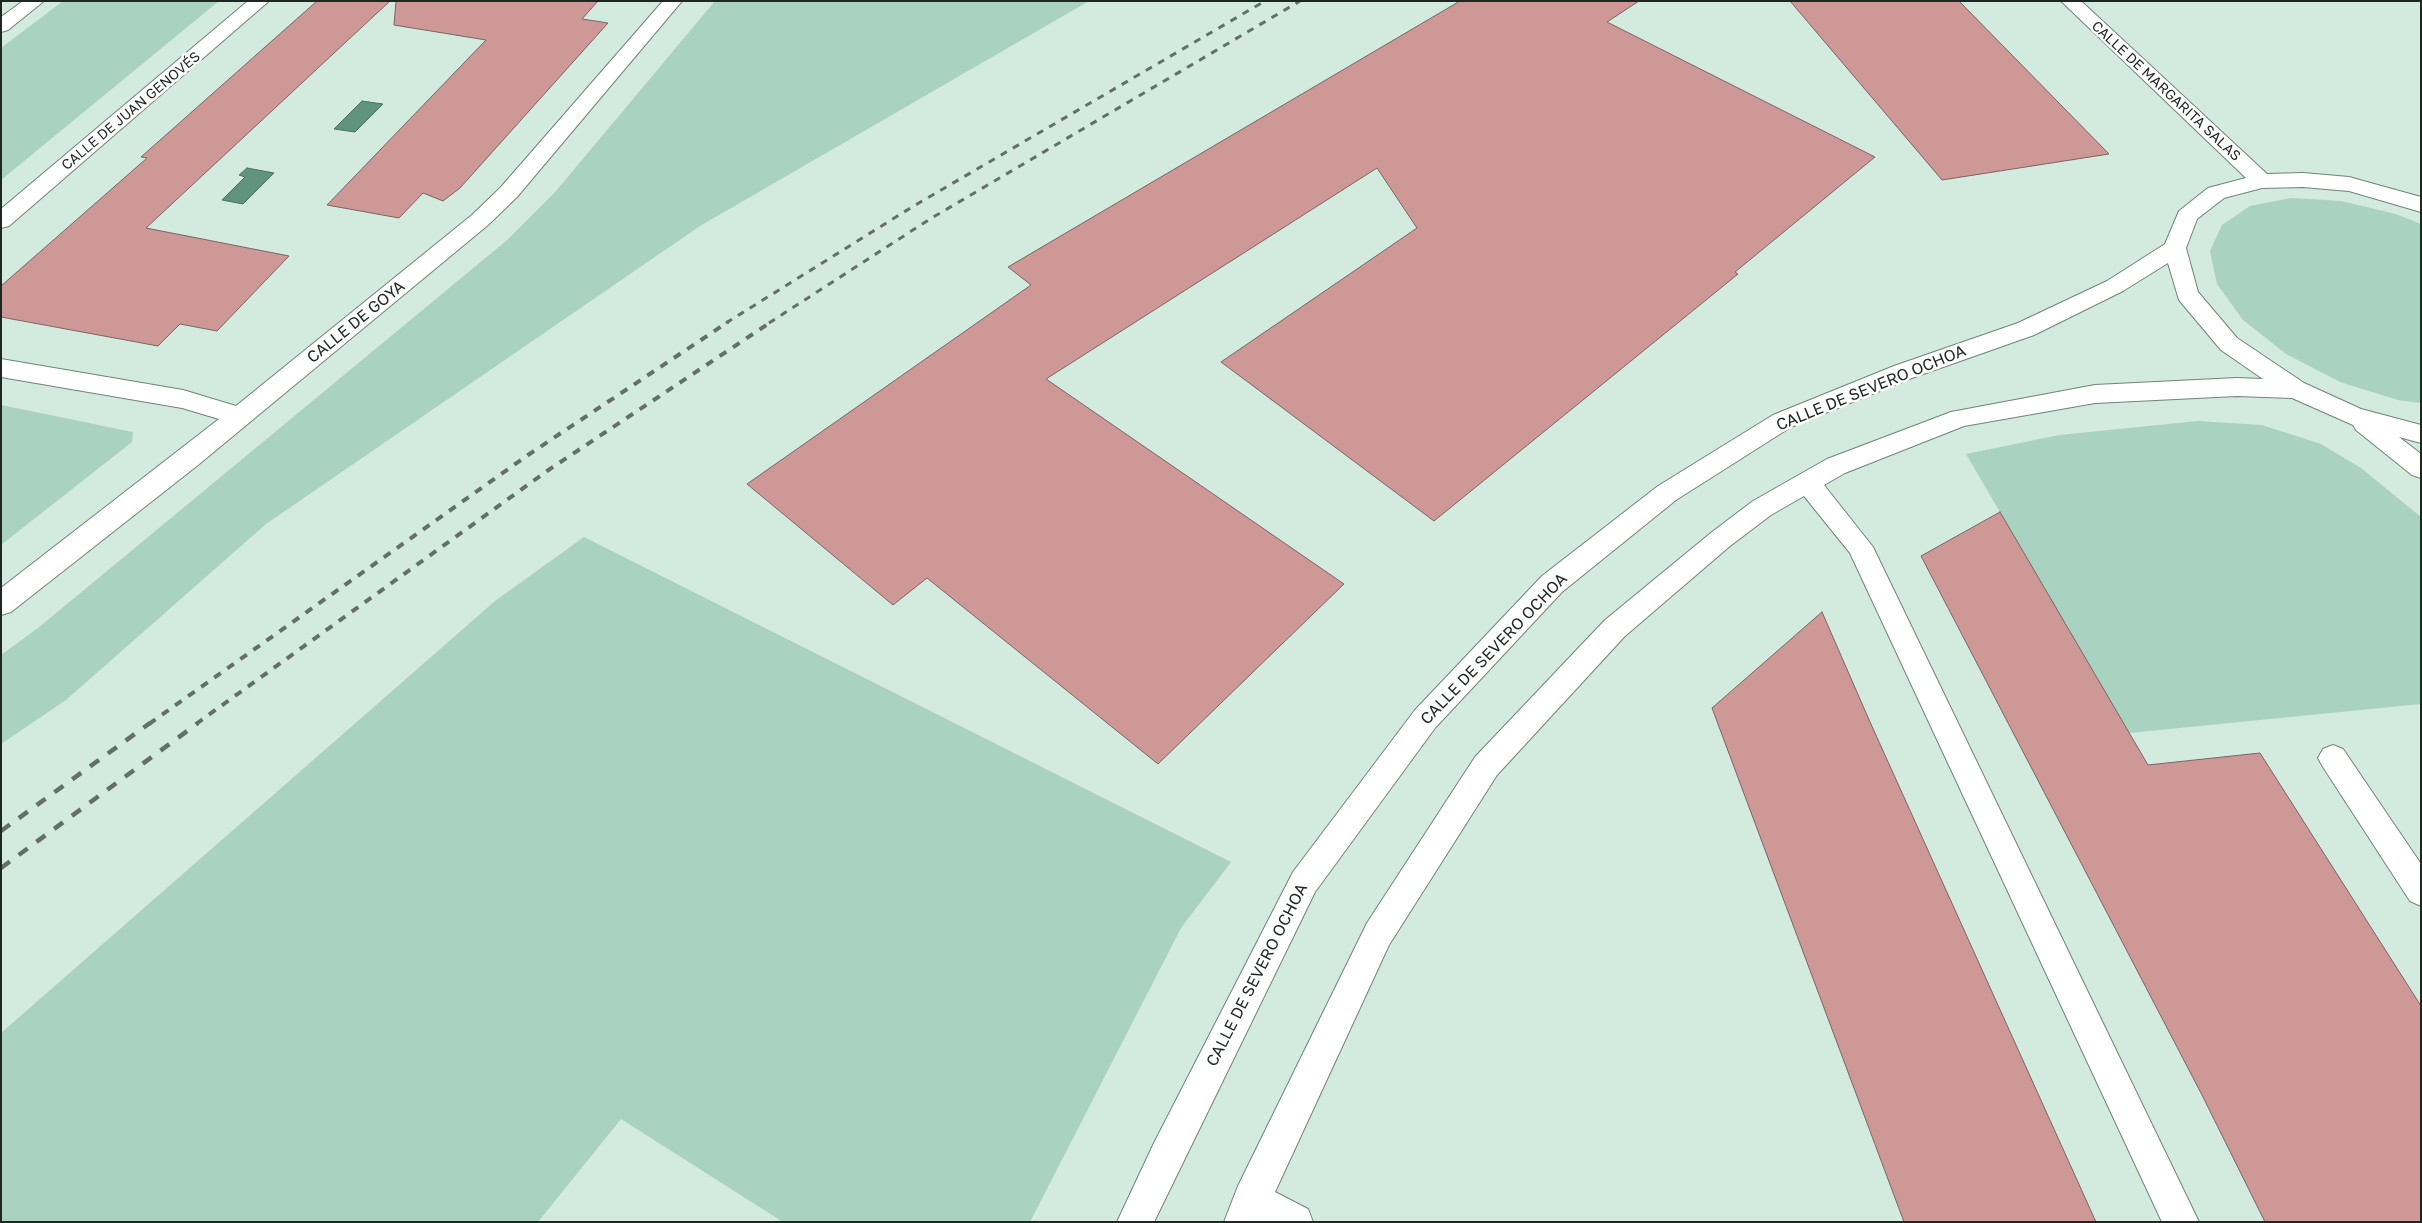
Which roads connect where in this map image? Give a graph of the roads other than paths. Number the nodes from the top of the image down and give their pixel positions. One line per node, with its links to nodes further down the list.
1 (35, 1): 5 (street)
2 (260, 1): 8 (street, CALLE DE JUAN GENOVÉS)
3 (673, 1): 12 (street, CALLE DE GOYA)
4 (2070, 1): 6 (street, CALLE DE MARGARITA SALAS)
5 (1, 26)
6 (2262, 181): 7 (street); 9 (street)
7 (2421, 205)
8 (1, 221)
9 (2175, 248): 11 (street); 21 (street, CALLE DE SEVERO OCHOA)
10 (1, 368): 12 (street)
11 (2295, 389): 13 (street); 16 (street)
12 (238, 416): 17 (street, CALLE DE GOYA)
13 (2354, 416): 14 (street); 15 (street)
14 (2421, 434)
15 (2421, 468)
16 (1808, 483): 20 (street); 23 (street)
17 (1, 604)
18 (2333, 758): 19 (street)
19 (2421, 891)
20 (1246, 1210): 22 (street)
21 (1135, 1222)
22 (1294, 1222)
23 (2181, 1222)

